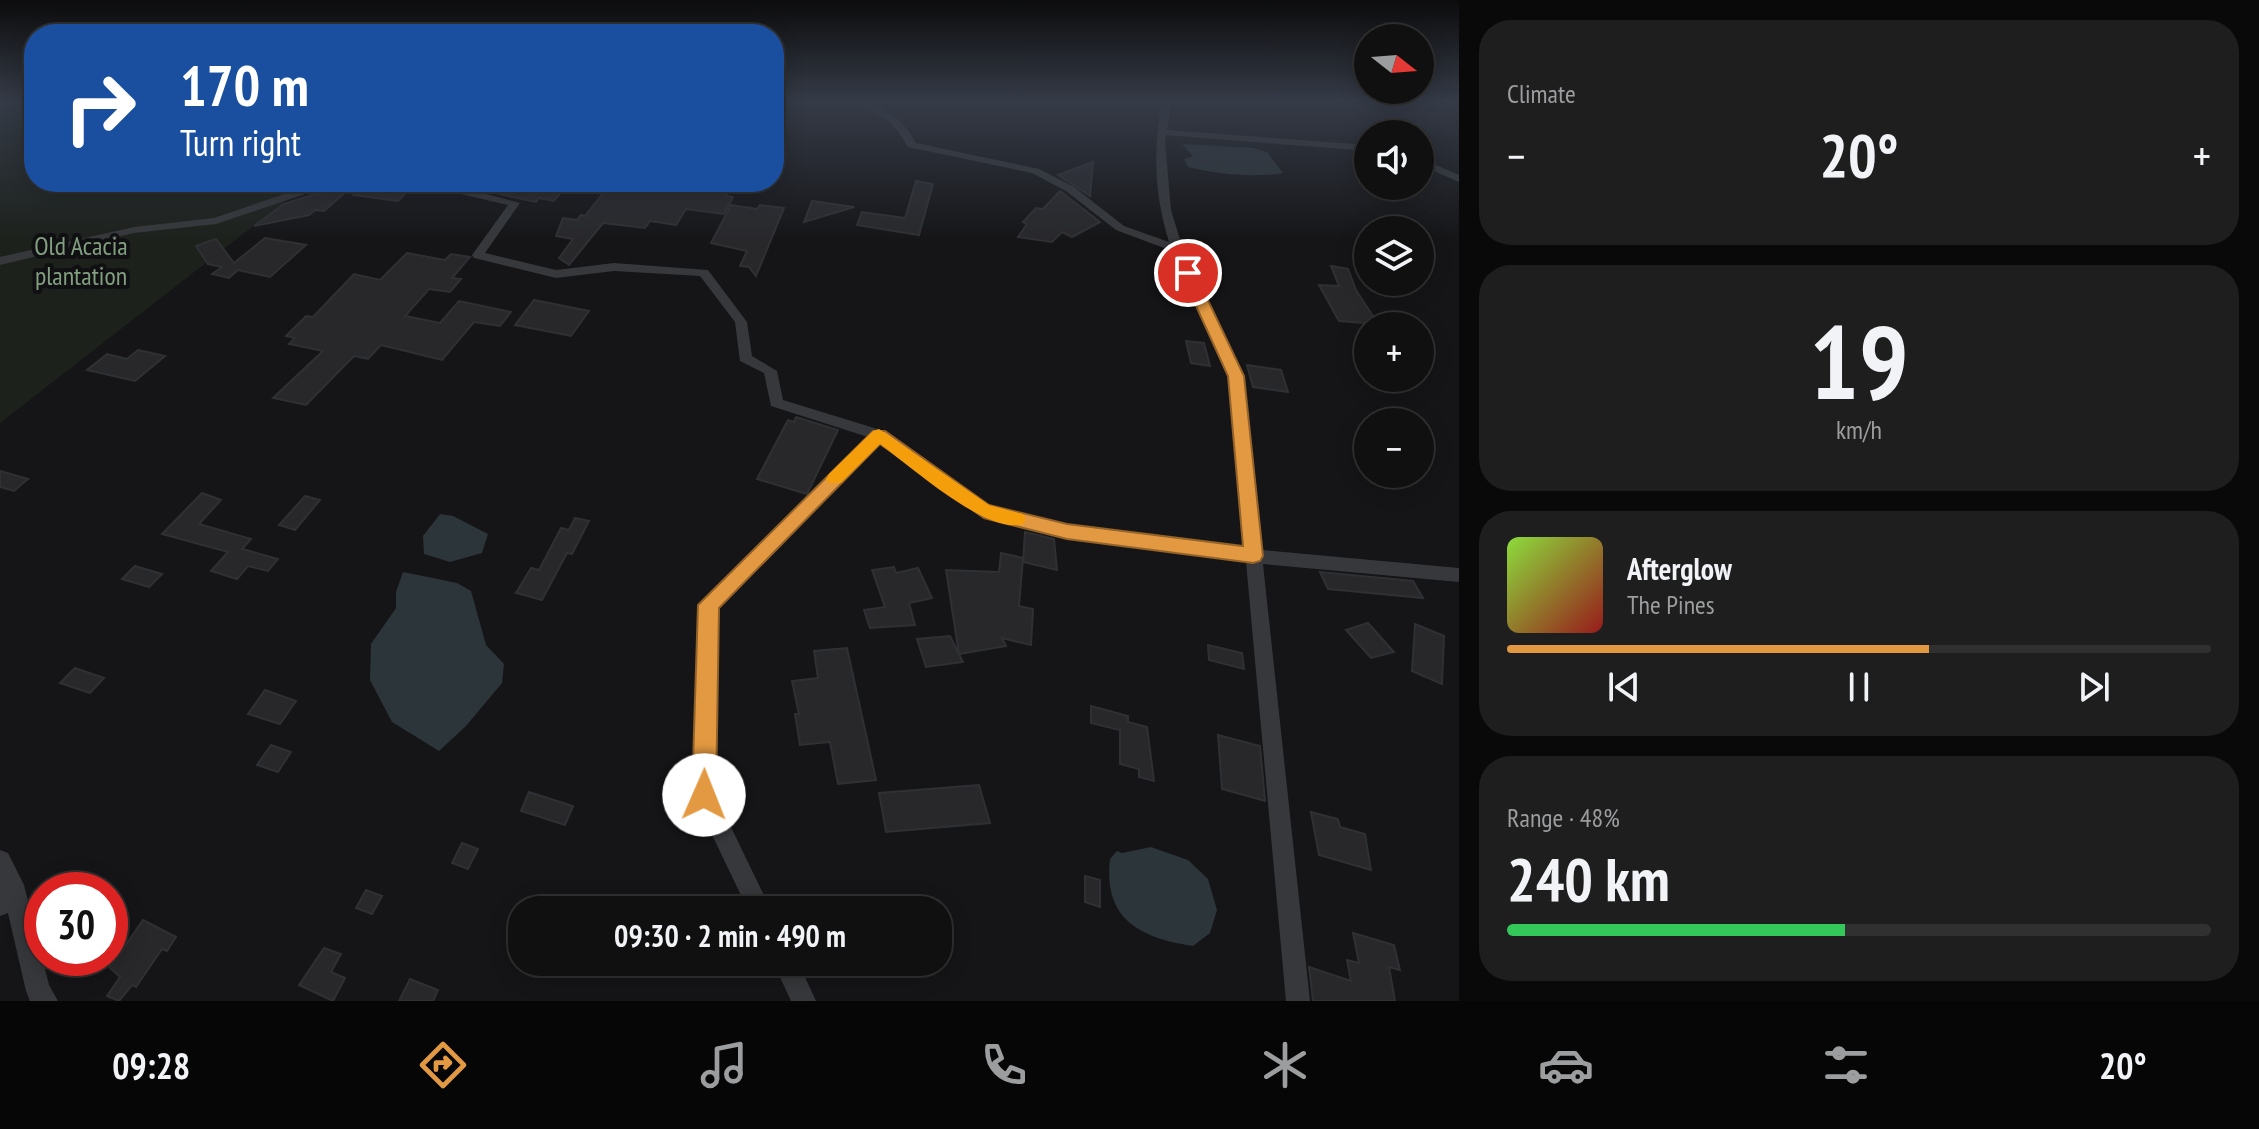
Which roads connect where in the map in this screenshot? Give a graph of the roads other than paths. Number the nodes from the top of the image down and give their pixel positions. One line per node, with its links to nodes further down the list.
1 (925, 148): 7 (street)
2 (1162, 148): 7 (street)
3 (1434, 167): 4 (street)
4 (1459, 179)
5 (300, 192): 8 (street)
6 (465, 192): 9 (street)
7 (1177, 249): 10 (street)
8 (0, 261)
9 (879, 435): 10 (street); 14 (street)
10 (1253, 556): 11 (street); 19 (street)
11 (1459, 575)
12 (0, 861): 13 (street)
13 (13, 885): 15 (street); 17 (street)
14 (753, 896)
15 (0, 905)
16 (792, 976): 18 (street)
17 (46, 1001)
18 (804, 1001)
19 (1298, 1001)

